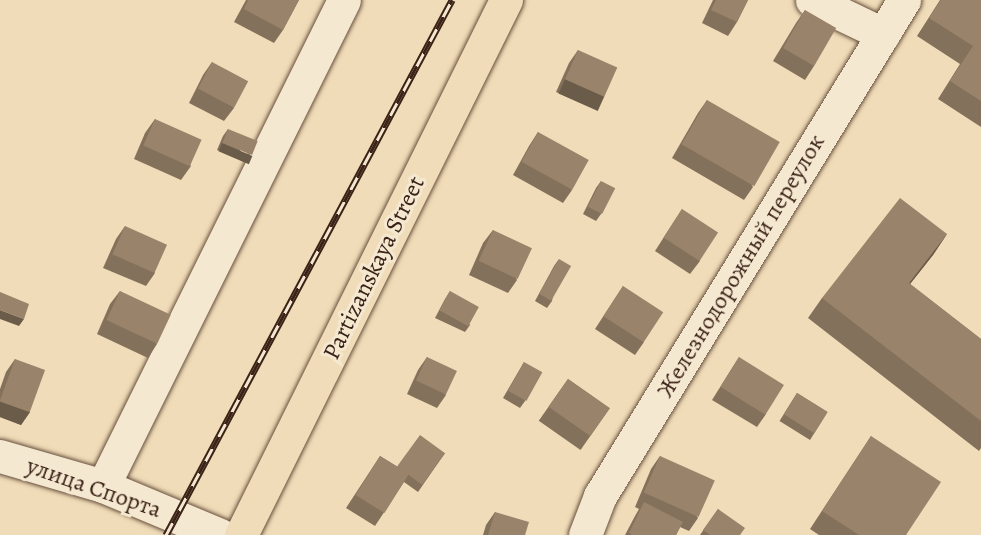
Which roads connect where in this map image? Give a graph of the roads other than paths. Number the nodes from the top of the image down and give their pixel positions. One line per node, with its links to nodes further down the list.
1 (344, 0): 7 (street)
2 (507, 0): 10 (main road, Partizanskaya Street)
3 (812, 0): 5 (street)
4 (904, 0): 5 (street, Железнодорожный переулок)
5 (883, 34): 11 (street, Железнодорожный переулок)
6 (0, 456): 7 (street, улица Спорта)
7 (103, 486): 8 (street, улица Спорта)
8 (149, 522): 9 (street, улица Спорта)
9 (220, 535)
10 (241, 535)
11 (585, 535)

